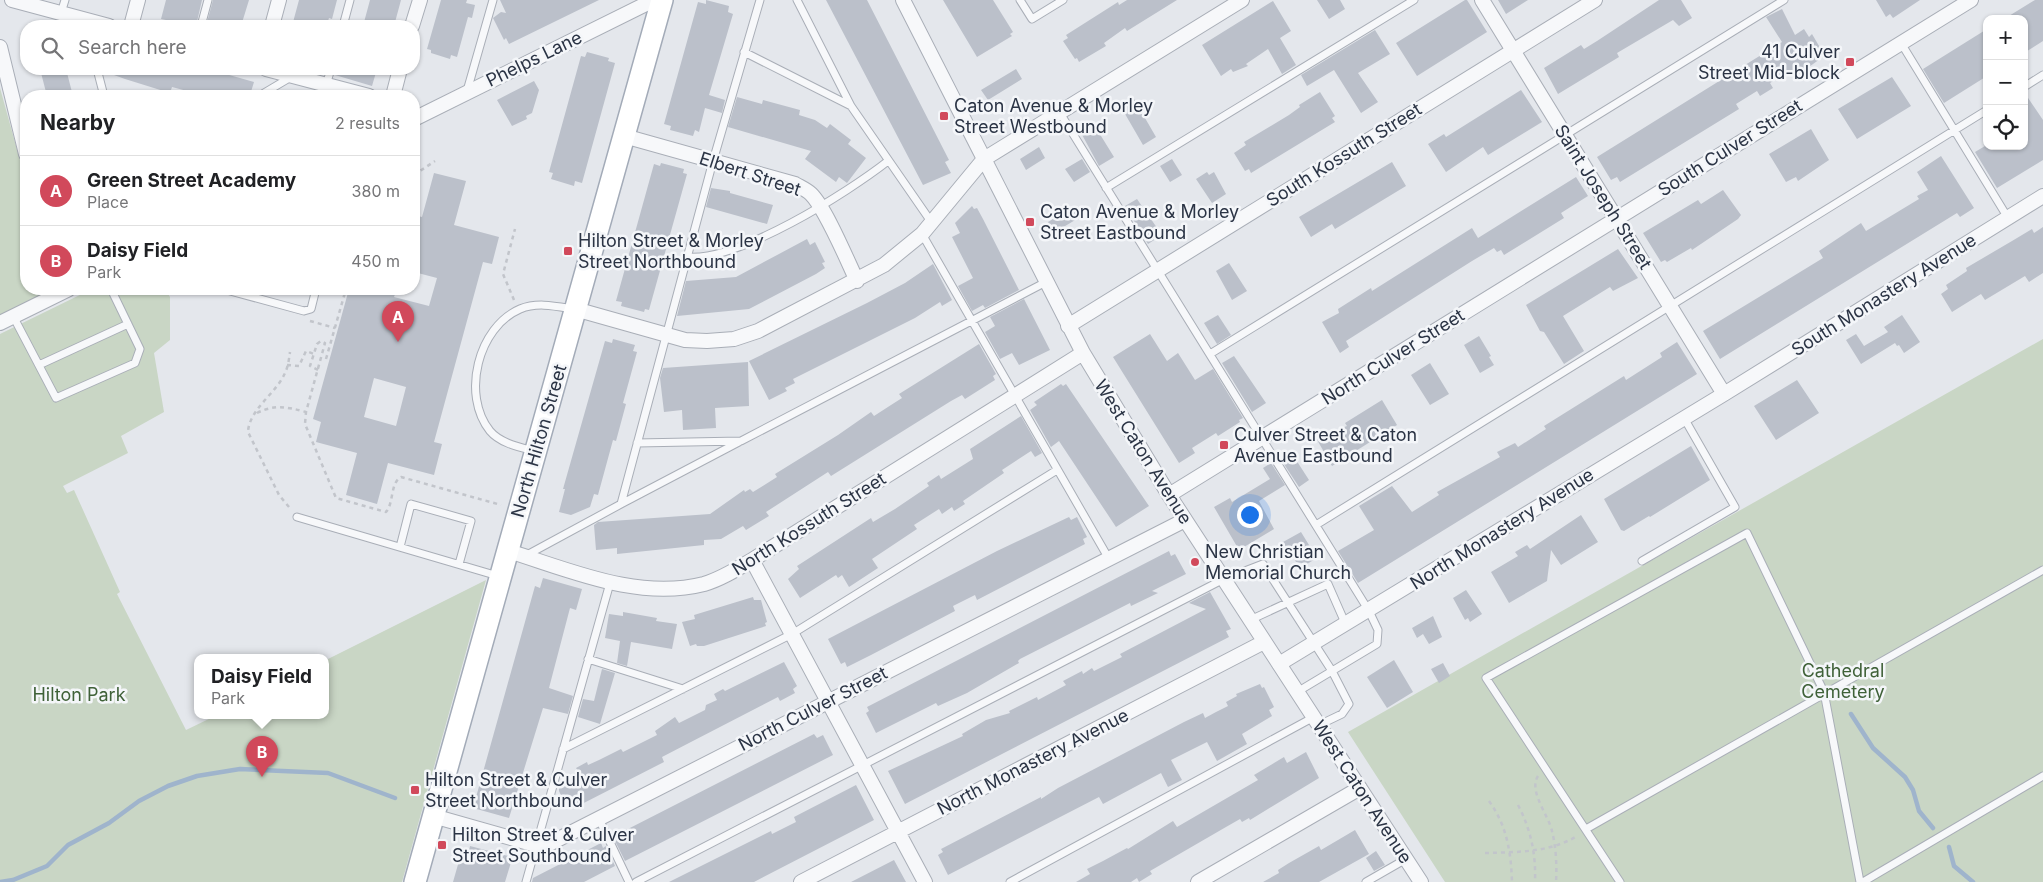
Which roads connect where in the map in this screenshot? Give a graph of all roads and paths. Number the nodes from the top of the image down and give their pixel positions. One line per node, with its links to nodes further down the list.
1 (12, 0): 21 (street)
2 (138, 0): 23 (street)
3 (208, 0): 24 (lane)
4 (279, 0): 25 (street)
5 (350, 0): 26 (lane)
6 (420, 0): 27 (street)
7 (493, 0): 44 (lane)
8 (654, 0): 44 (street, Phelps Lane)
9 (662, 0): 52 (main road, North Hilton Street)
10 (760, 0): 31 (lane)
11 (797, 0): 45 (lane)
12 (903, 0): 53 (street, West Caton Avenue)
13 (1020, 0): 14 (lane)
14 (1063, 0)
15 (1242, 0): 47 (street)
16 (1414, 0): 58 (lane)
17 (1482, 0): 30 (street, Saint Joseph Street)
18 (1595, 0): 30 (street, South Kossuth Street)
19 (1784, 0): 51 (lane)
20 (1971, 0): 28 (street, South Culver Street)
21 (63, 7): 22 (street)
22 (82, 20)
23 (133, 20)
24 (203, 20)
25 (274, 20)
26 (345, 20)
27 (414, 20)
28 (1901, 43): 50 (lane); 61 (street, South Culver Street)
29 (0, 47): 49 (street)
30 (1513, 50): 51 (street, Saint Joseph Street); 67 (street, South Kossuth Street)
31 (744, 52): 45 (lane); 55 (lane)
32 (99, 75): 40 (lane)
33 (290, 75): 37 (street)
34 (329, 75): 39 (lane)
35 (398, 75): 43 (street)
36 (2043, 75): 38 (lane)
37 (294, 76): 39 (street); 41 (lane)
38 (2028, 84)
39 (326, 85): 42 (street)
40 (102, 90)
41 (270, 90)
42 (346, 90)
43 (394, 90)
44 (467, 92): 48 (street, Phelps Lane)
45 (851, 106): 56 (lane)
46 (1983, 112): 50 (lane)
47 (1060, 113): 53 (street); 58 (lane)
48 (420, 116)
49 (20, 129)
50 (1954, 130): 62 (lane); 78 (lane)
51 (1565, 135): 61 (street, Saint Joseph Street); 91 (lane)
52 (624, 136): 55 (street, Elbert Street); 79 (main road, North Hilton Street)
53 (984, 159): 63 (street); 69 (street, West Caton Avenue)
54 (435, 161): 57 (path)
55 (713, 161): 60 (street, Elbert Street); 66 (lane)
56 (888, 162): 60 (lane); 63 (lane)
57 (420, 171)
58 (1106, 188): 67 (lane)
59 (2043, 196): 62 (street, South Monastery Avenue)
60 (820, 207): 66 (lane); 68 (street, Elbert Street)
61 (1616, 218): 78 (street, Saint Joseph Street); 101 (street, North Culver Street)
62 (2008, 218): 96 (street, South Monastery Avenue)
63 (932, 223): 65 (street)
64 (515, 229): 76 (path)
65 (922, 234): 68 (street); 82 (lane)
66 (687, 257): 87 (lane)
67 (1158, 270): 85 (street, South Kossuth Street); 91 (lane)
68 (857, 281): 87 (street)
69 (1046, 282): 82 (lane); 85 (street, West Caton Avenue)
70 (57, 295): 80 (street)
71 (114, 295): 84 (lane)
72 (250, 295): 73 (lane)
73 (314, 295)
74 (344, 295): 86 (path)
75 (520, 298): 76 (path)
76 (514, 300): 77 (path)
77 (507, 304)
78 (1670, 306): 96 (street, Saint Joseph Street); 112 (lane)
79 (576, 309): 87 (street); 104 (main road, North Hilton Street); 104 (lane)
80 (13, 316): 83 (street); 93 (lane)
81 (302, 319): 86 (path)
82 (972, 320): 97 (lane); 102 (lane)
83 (0, 323)
84 (128, 324): 93 (lane); 93 (lane)
85 (1068, 326): 90 (street, West Caton Avenue)
86 (335, 328): 92 (path)
87 (666, 336): 103 (lane)
88 (290, 352): 94 (path)
89 (314, 354): 94 (path); 95 (path); 95 (path)
90 (1083, 354): 97 (street, North Kossuth Street); 106 (street, West Caton Avenue)
91 (1210, 354): 101 (lane)
92 (326, 359)
93 (39, 365)
94 (287, 365): 99 (path)
95 (318, 370): 98 (path)
96 (1724, 394): 100 (street, North Monastery Avenue)
97 (1015, 396): 105 (lane); 116 (street, North Kossuth Street)
98 (306, 412): 99 (path); 108 (path)
99 (255, 414): 109 (path)
100 (1684, 418): 117 (lane); 124 (street, North Monastery Avenue)
101 (1262, 438): 106 (street, North Culver Street); 112 (lane)
102 (741, 441): 103 (lane); 107 (lane)
103 (637, 443): 107 (lane)
104 (536, 452): 114 (main road, North Hilton Street)
105 (1057, 470): 115 (lane); 127 (lane)
106 (1169, 495): 111 (street, West Caton Avenue)
107 (621, 504): 114 (lane)
108 (501, 505)
109 (289, 507)
110 (297, 516): 113 (lane)
111 (1185, 520): 115 (street, North Culver Street); 121 (street, West Caton Avenue)
112 (1316, 525): 124 (lane)
113 (400, 547): 118 (lane); 118 (lane)
114 (516, 554): 120 (main road, North Hilton Street); 122 (street, North Kossuth Street)
115 (1109, 559): 136 (street, North Culver Street)
116 (752, 560): 122 (street, North Kossuth Street); 127 (street)
117 (1642, 561)
118 (459, 564): 120 (lane)
119 (2043, 570): 135 (lane)
120 (500, 577): 145 (main road, North Hilton Street)
121 (1224, 579): 123 (lane); 125 (street, West Caton Avenue); 139 (lane)
122 (610, 583): 130 (lane)
123 (1289, 603): 125 (lane); 126 (lane); 129 (lane)
124 (1369, 611): 126 (street, North Monastery Avenue); 132 (lane)
125 (1250, 620): 128 (street, West Caton Avenue)
126 (1346, 624): 129 (street, North Monastery Avenue)
127 (792, 634): 133 (lane); 136 (street)
128 (1264, 642): 131 (street, West Caton Avenue); 148 (street, North Monastery Avenue)
129 (1313, 644): 131 (street, North Monastery Avenue); 132 (lane)
130 (588, 659): 133 (lane); 138 (lane)
131 (1279, 664): 134 (street, West Caton Avenue)
132 (1332, 671): 134 (lane); 137 (lane)
133 (683, 689): 138 (lane)
134 (1297, 692): 137 (street, West Caton Avenue)
135 (1824, 692): 140 (lane); 147 (lane); 169 (lane)
136 (828, 702): 139 (street); 146 (street, North Culver Street)
137 (1316, 721): 142 (street, West Caton Avenue); 161 (lane)
138 (563, 749): 149 (lane)
139 (863, 766): 148 (street); 158 (lane)
140 (1546, 768): 147 (lane); 150 (path)
141 (2043, 776): 169 (lane)
142 (1360, 788): 154 (street, West Caton Avenue); 162 (street)
143 (1489, 801): 152 (path)
144 (1518, 805): 151 (path)
145 (433, 816): 149 (street); 155 (main road, North Hilton Street)
146 (599, 819): 149 (street, North Culver Street); 157 (lane)
147 (1586, 829): 150 (path); 168 (lane)
148 (898, 832): 159 (street, North Monastery Avenue); 160 (street)
149 (536, 845): 156 (lane)
150 (1555, 847): 151 (path); 167 (path)
151 (1534, 851): 152 (path); 166 (path)
152 (1510, 852): 153 (path); 165 (path)
153 (1484, 853)
154 (1406, 859): 163 (lane); 164 (street, West Caton Avenue)
155 (415, 882)
156 (526, 882)
157 (629, 882)
158 (636, 882)
159 (801, 882)
160 (925, 882)
161 (1010, 882)
162 (1198, 882)
163 (1366, 882)
164 (1420, 882)
165 (1512, 882)
166 (1535, 882)
167 (1556, 882)
168 (1620, 882)
169 (1862, 882)

